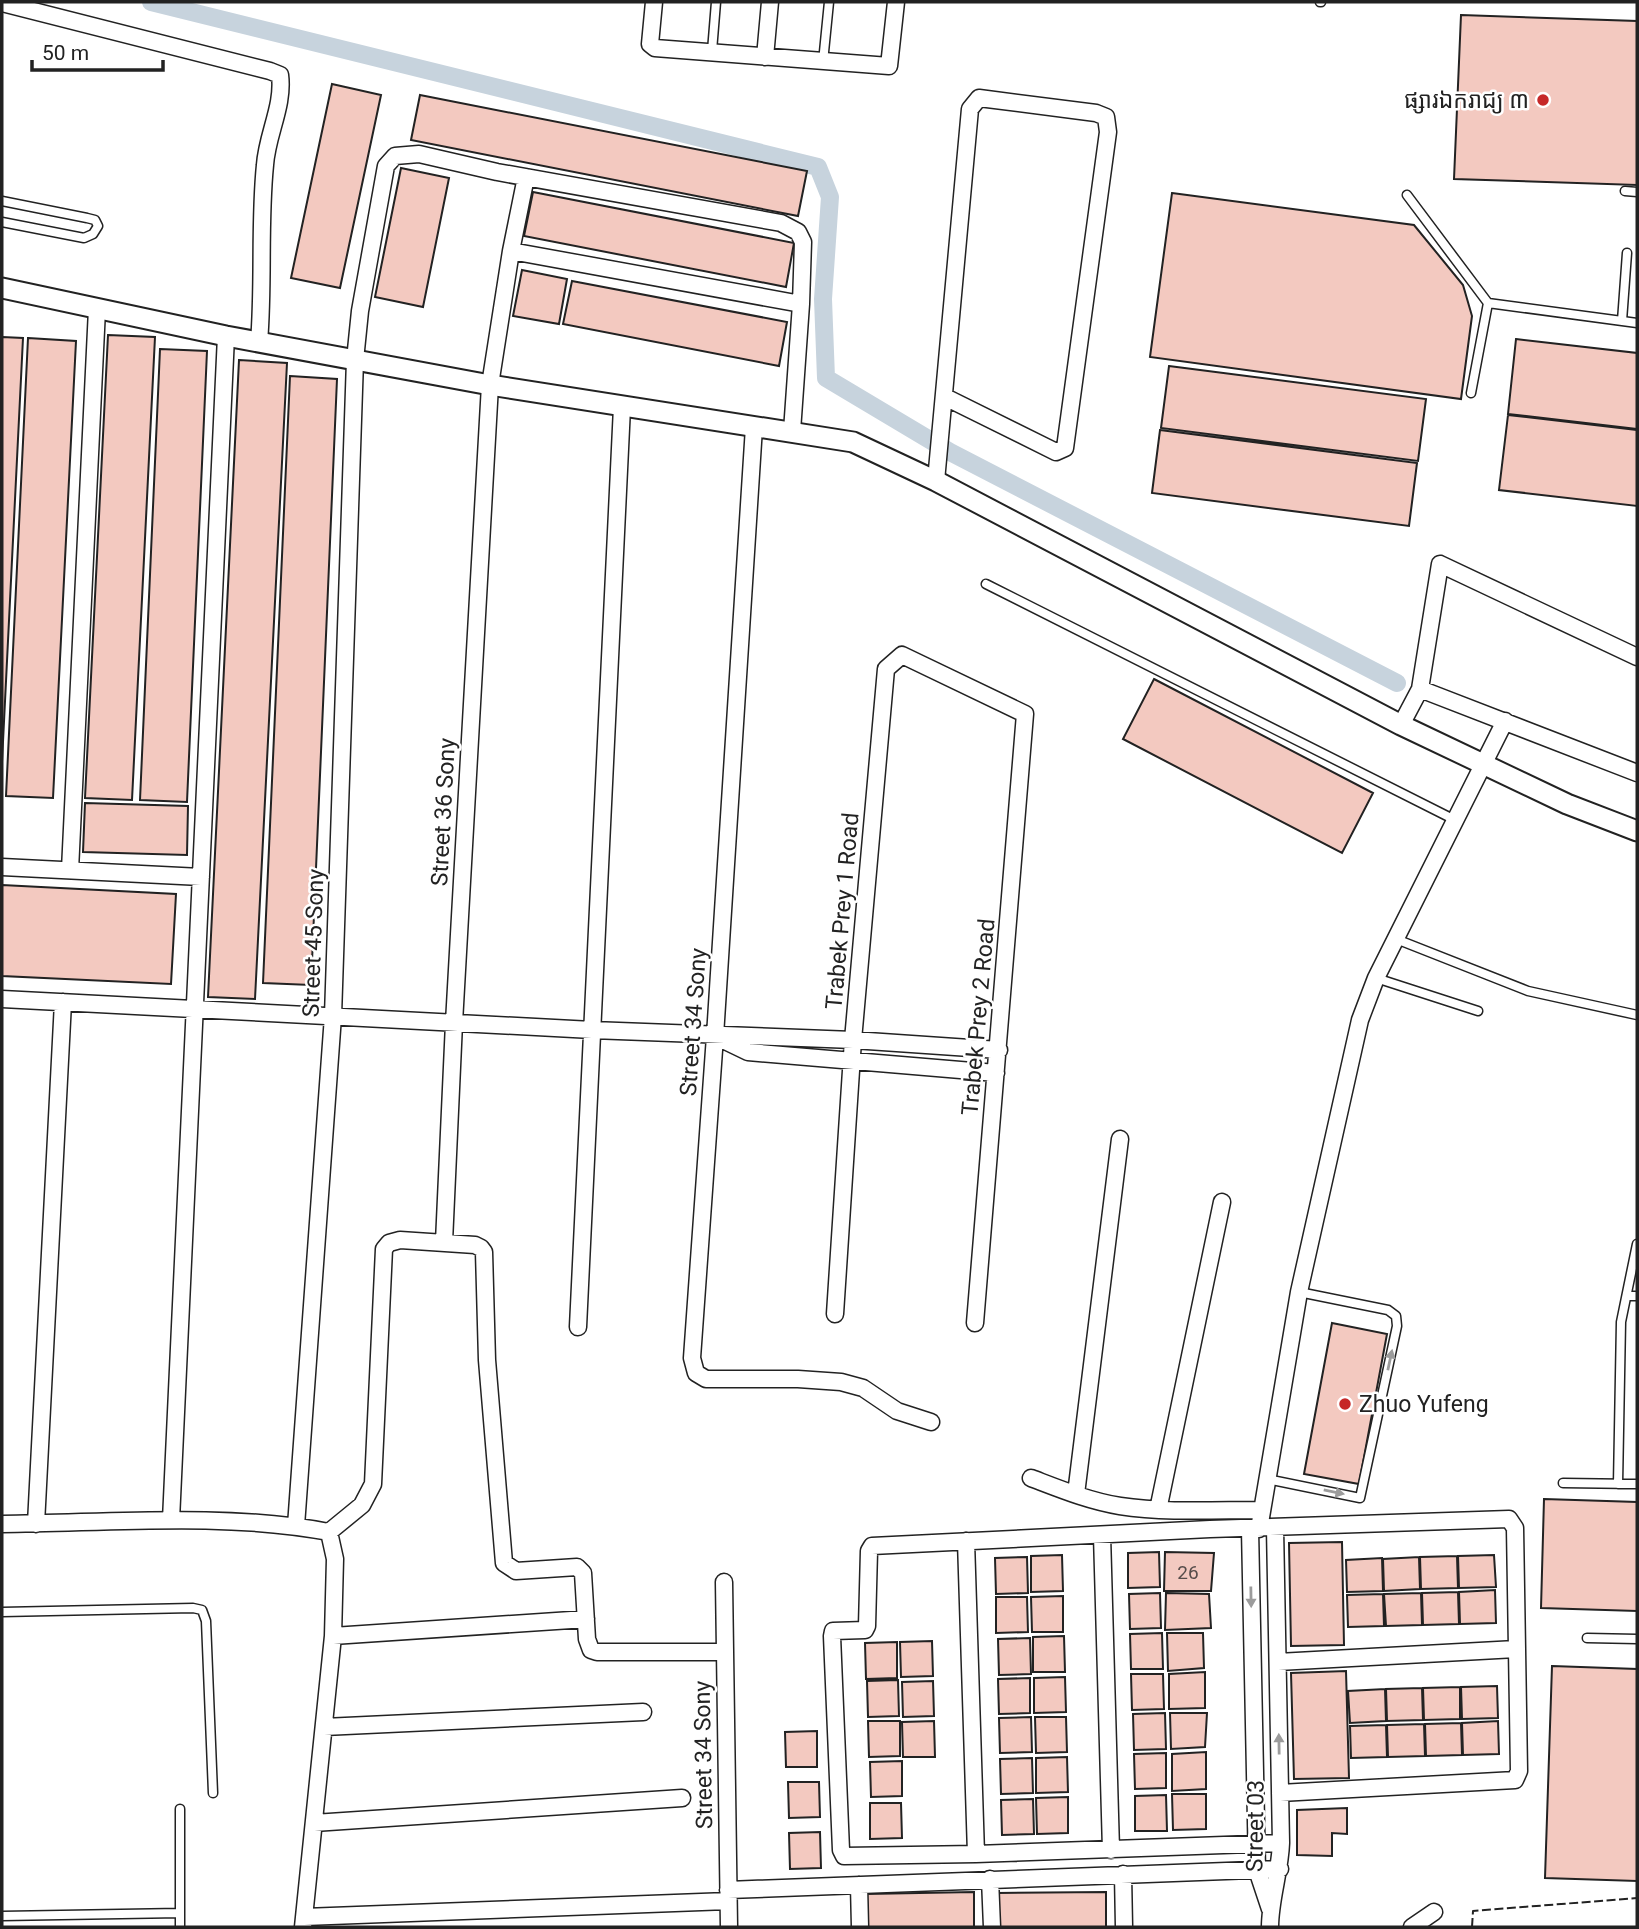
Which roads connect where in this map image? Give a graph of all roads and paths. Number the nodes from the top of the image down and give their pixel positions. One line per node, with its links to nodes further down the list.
1 (654, 2): 7 (street)
2 (716, 2): 7 (lane)
3 (770, 2): 8 (street)
4 (829, 2): 9 (lane)
5 (896, 2): 9 (street)
6 (2, 4): 25 (street)
7 (712, 51): 8 (street)
8 (765, 57): 9 (street)
9 (823, 62)
10 (526, 177): 16 (street, Street 36 Sony); 20 (street, Street 45 Sony); 26 (street, Street 45 Sony)
11 (1625, 191): 12 (lane)
12 (1637, 192)
13 (1407, 195): 19 (lane)
14 (2, 201): 15 (lane)
15 (2, 222)
16 (511, 251): 20 (street); 27 (street, Street 36 Sony)
17 (1627, 253): 22 (lane)
18 (2, 288): 21 (street)
19 (1488, 303): 22 (lane); 28 (lane)
20 (801, 304): 32 (street)
21 (97, 309): 24 (street); 45 (street)
22 (1622, 321): 23 (lane)
23 (1637, 323)
24 (226, 336): 25 (street); 46 (street)
25 (259, 342): 26 (street)
26 (355, 360): 27 (street); 54 (street, Street 45 Sony)
27 (490, 384): 30 (street); 55 (street, Street 36 Sony)
28 (1471, 393)
29 (944, 404): 29 (street); 33 (street)
30 (622, 407): 31 (street); 56 (street)
31 (754, 427): 32 (street); 57 (street, Street 34 Sony)
32 (792, 431): 33 (street)
33 (937, 474): 39 (street)
34 (986, 584): 42 (lane)
35 (1637, 657): 36 (street)
36 (1420, 689): 38 (street); 39 (street)
37 (1025, 714): 58 (street, Trabek Prey 1 Road); 59 (street, Trabek Prey 2 Road)
38 (1505, 721): 40 (street); 41 (street)
39 (1401, 725): 40 (street)
40 (1483, 764): 42 (street); 43 (street)
41 (1637, 773)
42 (1455, 820): 47 (street)
43 (1637, 831)
44 (2, 867): 45 (street)
45 (69, 870): 46 (street)
46 (201, 877): 51 (street)
47 (1396, 939): 48 (street); 53 (lane)
48 (1376, 978): 52 (lane); 66 (street)
49 (2, 999): 50 (street)
50 (63, 1002): 51 (street); 83 (street)
51 (195, 1009): 54 (street); 81 (street)
52 (1478, 1011)
53 (1637, 1015)
54 (333, 1016): 55 (street); 84 (street, Street 45 Sony)
55 (454, 1023): 56 (street); 64 (street, Street 36 Sony)
56 (592, 1030): 57 (street); 71 (street)
57 (715, 1036): 58 (street); 60 (street); 72 (street, Street 34 Sony)
58 (853, 1040): 59 (street); 60 (street, Trabek Prey 1 Road)
59 (999, 1050): 61 (street, Trabek Prey 2 Road)
60 (852, 1060): 61 (street); 69 (street, Trabek Prey 1 Road)
61 (996, 1073): 70 (street, Trabek Prey 2 Road)
62 (1120, 1139): 78 (street)
63 (1222, 1202): 79 (street)
64 (444, 1242): 86 (street); 91 (street)
65 (1637, 1244): 67 (lane)
66 (1299, 1292): 74 (street); 74 (lane, one-way to 66)
67 (1627, 1296): 68 (lane); 76 (lane)
68 (1637, 1296)
69 (835, 1314)
70 (975, 1323)
71 (578, 1327)
72 (931, 1422)
73 (1031, 1478): 78 (street)
74 (1267, 1479): 80 (street)
75 (1563, 1483): 76 (lane)
76 (1618, 1484): 77 (lane)
77 (1637, 1484)
78 (1076, 1494): 79 (street)
79 (1158, 1510): 80 (street)
80 (1262, 1510): 85 (street)
81 (171, 1520): 83 (street); 84 (street)
82 (2, 1524): 83 (street)
83 (36, 1524)
84 (296, 1526): 86 (street)
85 (1261, 1529): 87 (street); 95 (street); 97 (street, Street 03); 106 (street, Street 03, one-way to 106)
86 (329, 1532): 92 (street)
87 (1102, 1535): 88 (street); 107 (street)
88 (966, 1541): 108 (street); 108 (street)
89 (724, 1582): 96 (street, Street 34 Sony)
90 (2, 1612): 100 (lane)
91 (586, 1619): 92 (street); 96 (street)
92 (333, 1636): 99 (street)
93 (1587, 1638): 94 (lane)
94 (1637, 1639)
95 (1516, 1649): 97 (street); 101 (street)
96 (724, 1652): 114 (street, Street 34 Sony)
97 (1278, 1661): 101 (street, Street 03, one-way to 97)
98 (643, 1712): 99 (street)
99 (324, 1727): 104 (street)
100 (213, 1793)
101 (1280, 1793): 105 (street, Street 03)
102 (682, 1798): 104 (street)
103 (180, 1809): 117 (lane)
104 (314, 1823): 119 (street)
105 (1281, 1843): 106 (street); 109 (street, Street 03)
106 (1257, 1844): 107 (street); 110 (street, Street 03)
107 (1111, 1850): 108 (street)
108 (976, 1854)
109 (1280, 1869): 110 (street); 115 (street, Street 03)
110 (1257, 1870): 111 (street); 115 (street, Street 03)
111 (1123, 1874): 112 (street); 124 (street)
112 (990, 1880): 113 (street); 123 (street)
113 (859, 1885): 114 (street); 122 (street)
114 (728, 1895): 119 (street); 121 (street, Street 34 Sony)
115 (1270, 1909): 125 (street)
116 (1434, 1912): 126 (street)
117 (180, 1913): 118 (lane); 120 (lane)
118 (2, 1916)
119 (304, 1922)
120 (180, 1927)
121 (729, 1927)
122 (860, 1927)
123 (992, 1927)
124 (1124, 1927)
125 (1270, 1927)
126 (1412, 1927)

